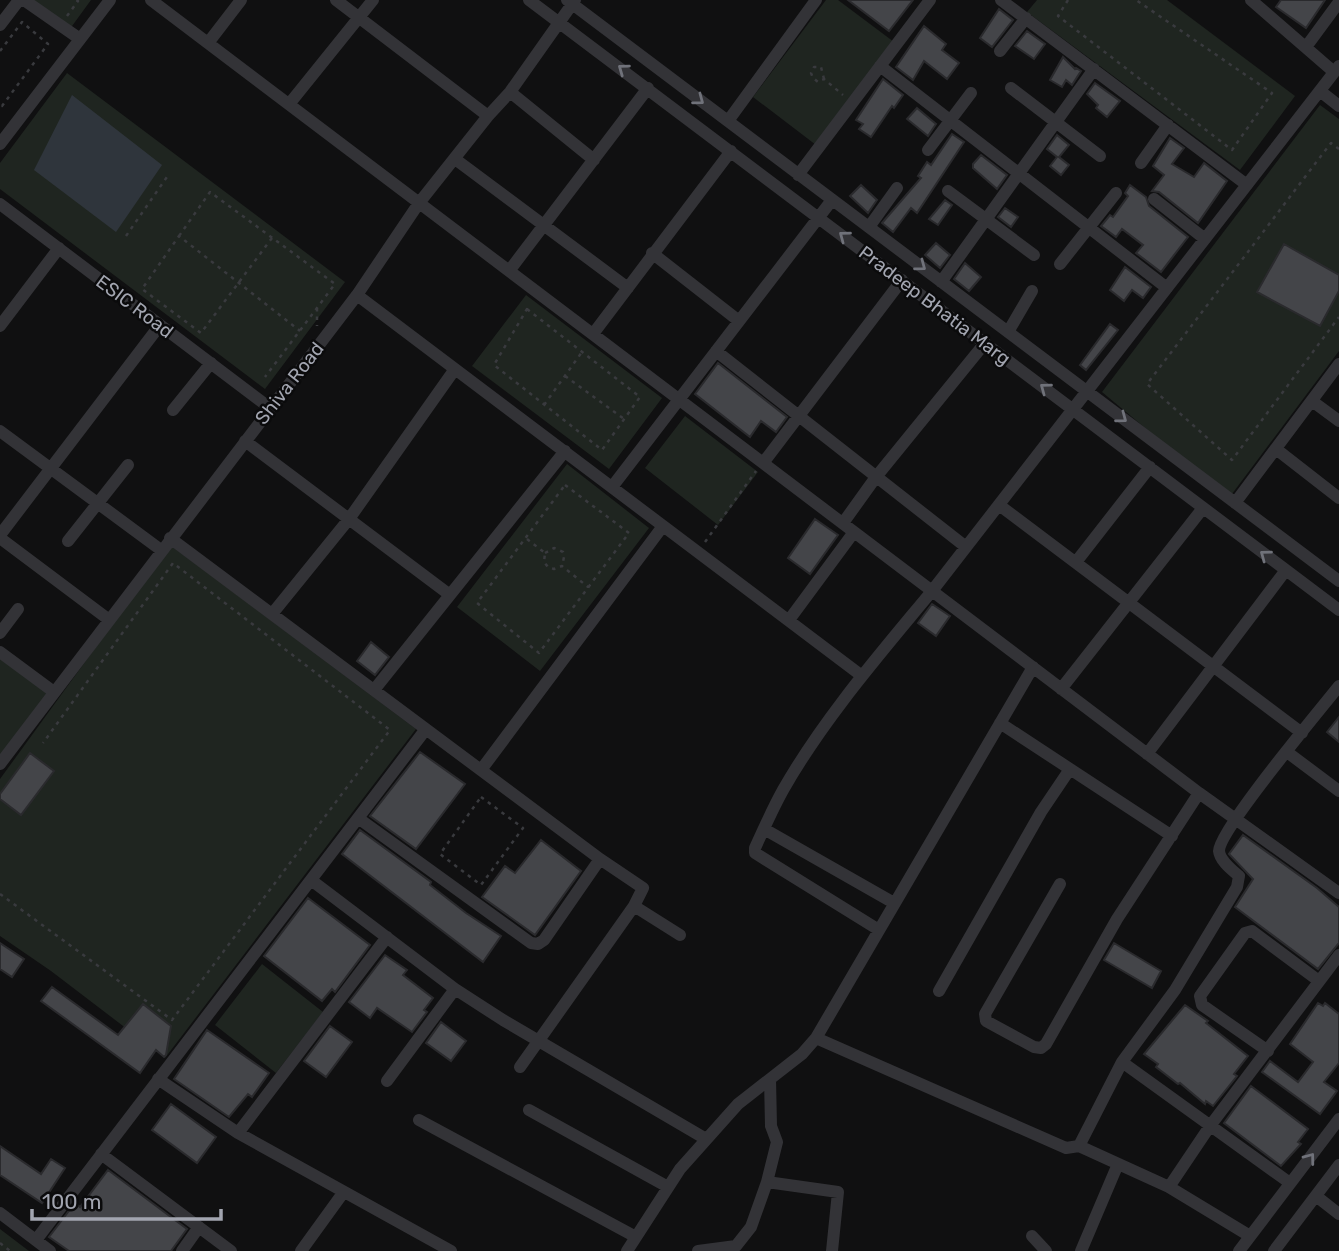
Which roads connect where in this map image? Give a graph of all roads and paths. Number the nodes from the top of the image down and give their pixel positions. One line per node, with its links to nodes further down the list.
1 (19, 0): 20 (street)
2 (24, 0): 21 (street)
3 (110, 0): 21 (street)
4 (151, 0): 22 (street)
5 (241, 0): 22 (street)
6 (335, 0): 17 (street)
7 (373, 0): 17 (street)
8 (529, 0): 19 (street, Pradeep Bhatia Marg)
9 (930, 0): 26 (street)
10 (1001, 0): 18 (street)
11 (1068, 0): 12 (path)
12 (1136, 0)
13 (1251, 0): 23 (street)
14 (571, 1): 19 (street, Shiva Road); 41 (street, Pradeep Bhatia Marg, one-way to 41)
15 (1339, 2): 23 (street)
16 (808, 3): 41 (street)
17 (359, 17): 36 (street); 39 (street)
18 (1026, 19): 25 (street); 27 (street)
19 (557, 22): 30 (street, Pradeep Bhatia Marg, one-way to 19); 33 (street, Shiva Road)
20 (0, 25)
21 (80, 39): 44 (street)
22 (208, 43): 36 (street)
23 (1306, 47): 28 (street)
24 (0, 51): 37 (path)
25 (1000, 51)
26 (880, 66): 40 (street); 54 (street)
27 (1094, 69): 42 (street); 43 (street)
28 (1337, 69): 32 (street)
29 (824, 79): 29 (path); 35 (path)
30 (648, 88): 46 (street, Pradeep Bhatia Marg); 50 (street)
31 (1011, 88): 42 (street)
32 (1320, 91): 38 (street); 55 (street)
33 (510, 92): 39 (street, Shiva Road); 50 (street)
34 (971, 93): 40 (street)
35 (845, 97)
36 (290, 103): 62 (street)
37 (0, 105)
38 (1339, 106)
39 (488, 116): 49 (street, Shiva Road)
40 (951, 120): 47 (street); 52 (street)
41 (728, 121): 54 (street, Pradeep Bhatia Marg)
42 (1056, 122): 48 (street); 52 (street)
43 (1168, 125): 51 (street); 55 (street)
44 (0, 144)
45 (1339, 149): 84 (path)
46 (731, 150): 63 (street, Pradeep Bhatia Marg); 73 (street)
47 (928, 150)
48 (1100, 156)
49 (455, 159): 62 (street, Shiva Road); 65 (street)
50 (594, 160): 65 (street)
51 (1141, 163)
52 (1020, 172): 64 (street); 67 (street)
53 (169, 174): 68 (path)
54 (798, 174): 60 (street, Pradeep Bhatia Marg)
55 (1247, 185): 71 (street)
56 (897, 188): 66 (street)
57 (948, 191): 64 (street)
58 (1116, 193): 67 (street)
59 (1154, 199): 71 (street)
60 (832, 200): 63 (street); 66 (street, Pradeep Bhatia Marg)
61 (0, 204): 72 (street, ESIC Road)
62 (419, 204): 76 (street); 83 (street, Shiva Road)
63 (819, 217): 77 (street, Pradeep Bhatia Marg, one-way to 63); 85 (street)
64 (985, 220): 74 (street); 79 (street)
65 (545, 224): 76 (street); 80 (street)
66 (869, 227): 79 (street, Pradeep Bhatia Marg, one-way to 79)
67 (1089, 228): 75 (street); 81 (street)
68 (126, 236)
69 (179, 236): 70 (path); 78 (path); 78 (path)
70 (272, 237): 78 (path); 88 (path)
71 (1205, 239): 81 (street)
72 (59, 248): 86 (street, ESIC Road); 87 (street)
73 (652, 253): 80 (street); 85 (street)
74 (1034, 255)
75 (1060, 264)
76 (509, 271): 90 (street)
77 (902, 280): 91 (street, Pradeep Bhatia Marg); 106 (street)
78 (239, 282): 88 (path)
79 (942, 282): 89 (street, Pradeep Bhatia Marg)
80 (628, 288): 90 (street)
81 (1167, 288): 99 (street)
82 (1032, 291): 89 (street)
83 (357, 295): 96 (street); 103 (street, Shiva Road)
84 (1339, 317)
85 (739, 321): 92 (street)
86 (160, 325): 94 (street, ESIC Road); 116 (street)
87 (0, 326)
88 (300, 331): 98 (path)
89 (1008, 332): 99 (street, Pradeep Bhatia Marg)
90 (593, 334): 100 (street)
91 (985, 343): 104 (street, Pradeep Bhatia Marg, one-way to 91); 117 (street)
92 (716, 351): 100 (street); 106 (street)
93 (582, 352): 97 (path); 102 (path); 107 (path)
94 (211, 363): 103 (street, ESIC Road); 105 (street)
95 (1339, 365): 101 (street)
96 (455, 369): 112 (street); 124 (street)
97 (565, 376): 102 (path); 107 (path)
98 (265, 377)
99 (1087, 391): 104 (street); 121 (street, Pradeep Bhatia Marg, one-way to 121)
100 (679, 400): 113 (street); 118 (street)
101 (1312, 401): 108 (street); 111 (street)
102 (544, 405): 107 (path)
103 (270, 408): 110 (street, Shiva Road)
104 (1073, 409): 115 (street, Pradeep Bhatia Marg); 122 (street)
105 (173, 410)
106 (798, 416): 113 (street); 117 (street)
107 (624, 419)
108 (1339, 421)
109 (0, 431): 116 (street)
110 (245, 440): 124 (street); 129 (street, Shiva Road)
111 (1276, 449): 119 (street); 121 (street)
112 (565, 451): 118 (street); 142 (street)
113 (762, 463): 125 (street); 134 (path)
114 (128, 465): 120 (street)
115 (1150, 467): 123 (street, Pradeep Bhatia Marg); 136 (street)
116 (51, 469): 120 (street); 128 (street)
117 (876, 477): 125 (street); 132 (street)
118 (612, 487): 126 (street)
119 (1339, 498)
120 (97, 503): 131 (street); 133 (street)
121 (1235, 503): 139 (street, Pradeep Bhatia Marg)
122 (999, 505): 132 (street); 136 (street)
123 (1203, 508): 138 (street, Pradeep Bhatia Marg, one-way to 123); 143 (street)
124 (349, 519): 142 (street); 146 (street)
125 (843, 523): 127 (street)
126 (663, 526): 134 (street); 166 (street)
127 (854, 532): 141 (street); 148 (street)
128 (0, 537): 147 (street)
129 (170, 538): 133 (street, Shiva Road); 146 (street)
130 (526, 538): 135 (path); 140 (path); 140 (path)
131 (68, 541)
132 (966, 547): 141 (street)
133 (161, 550): 147 (street, Shiva Road)
134 (698, 551): 148 (street)
135 (545, 552): 137 (path); 137 (path)
136 (1076, 562): 143 (street)
137 (562, 566): 140 (path)
138 (1286, 570): 145 (street, Pradeep Bhatia Marg); 151 (street)
139 (1339, 581)
140 (588, 587)
141 (932, 591): 152 (street); 153 (street)
142 (450, 595): 156 (street)
143 (1129, 603): 151 (street); 155 (street)
144 (18, 608): 149 (street)
145 (1339, 610)
146 (272, 614): 156 (street)
147 (108, 619): 157 (street, Shiva Road)
148 (789, 620): 153 (street)
149 (0, 633)
150 (0, 652): 157 (street)
151 (1214, 666): 160 (street); 163 (street)
152 (1033, 667): 155 (street); 158 (street)
153 (862, 676): 171 (street)
154 (1339, 686): 160 (street)
155 (1061, 688): 163 (street)
156 (374, 690): 159 (street)
157 (54, 692): 164 (street, Shiva Road)
158 (1000, 723): 165 (street); 179 (street)
159 (426, 729): 166 (street); 170 (street)
160 (1302, 733): 162 (street)
161 (43, 743): 178 (path)
162 (1287, 752): 167 (street); 169 (street)
163 (1147, 754): 168 (street)
164 (0, 764)
165 (1070, 769): 172 (street); 187 (street)
166 (481, 770): 173 (street)
167 (1339, 790)
168 (1199, 793): 169 (street); 172 (street)
169 (1236, 817): 177 (street); 191 (street)
170 (358, 818): 173 (street); 174 (street)
171 (764, 829): 179 (street); 181 (street)
172 (1172, 836): 175 (street)
173 (600, 859): 180 (street)
174 (311, 880): 183 (street); 193 (street)
175 (1060, 884)
176 (481, 885): 176 (path)
177 (1339, 893)
178 (0, 894)
179 (894, 903): 181 (street)
180 (634, 906): 182 (street); 189 (street)
181 (879, 930): 188 (street)
182 (680, 934)
183 (387, 937): 186 (street); 200 (street)
184 (1339, 955): 185 (street)
185 (1319, 981): 190 (street); 190 (street)
186 (454, 989): 189 (street); 195 (street)
187 (939, 991)
188 (816, 1038): 194 (street); 202 (street)
189 (540, 1040): 192 (street); 201 (street)
190 (1268, 1051): 199 (street)
191 (1122, 1062): 199 (street); 202 (street)
192 (520, 1067)
193 (158, 1079): 200 (street); 203 (street)
194 (769, 1079): 201 (street); 206 (street)
195 (387, 1081)
196 (529, 1110): 208 (street)
197 (1339, 1119): 207 (street, one-way to 197)
198 (419, 1120): 217 (street)
199 (1210, 1126): 207 (street); 209 (street)
200 (238, 1133): 210 (street)
201 (706, 1139): 208 (street)
202 (1079, 1146): 204 (street)
203 (101, 1154): 214 (street); 218 (street)
204 (1118, 1164): 209 (street); 230 (street)
205 (1339, 1165): 211 (street)
206 (767, 1182): 227 (street); 228 (street)
207 (1290, 1183): 216 (street)
208 (668, 1187): 217 (street)
209 (1169, 1188): 216 (street)
210 (343, 1193): 224 (street); 225 (street)
211 (1316, 1196): 213 (street); 232 (street)
212 (0, 1213): 218 (street)
213 (1339, 1214)
214 (199, 1227): 222 (street); 223 (street)
215 (1032, 1236): 229 (street)
216 (1250, 1236): 231 (street)
217 (636, 1237): 226 (street)
218 (36, 1240): 221 (street)
219 (0, 1243): 220 (path)
220 (10, 1251)
221 (50, 1251)
222 (182, 1251)
223 (231, 1251)
224 (301, 1251)
225 (452, 1251)
226 (627, 1251)
227 (698, 1251)
228 (832, 1251)
229 (1046, 1251)
230 (1081, 1251)
231 (1239, 1251)
232 (1274, 1251)

